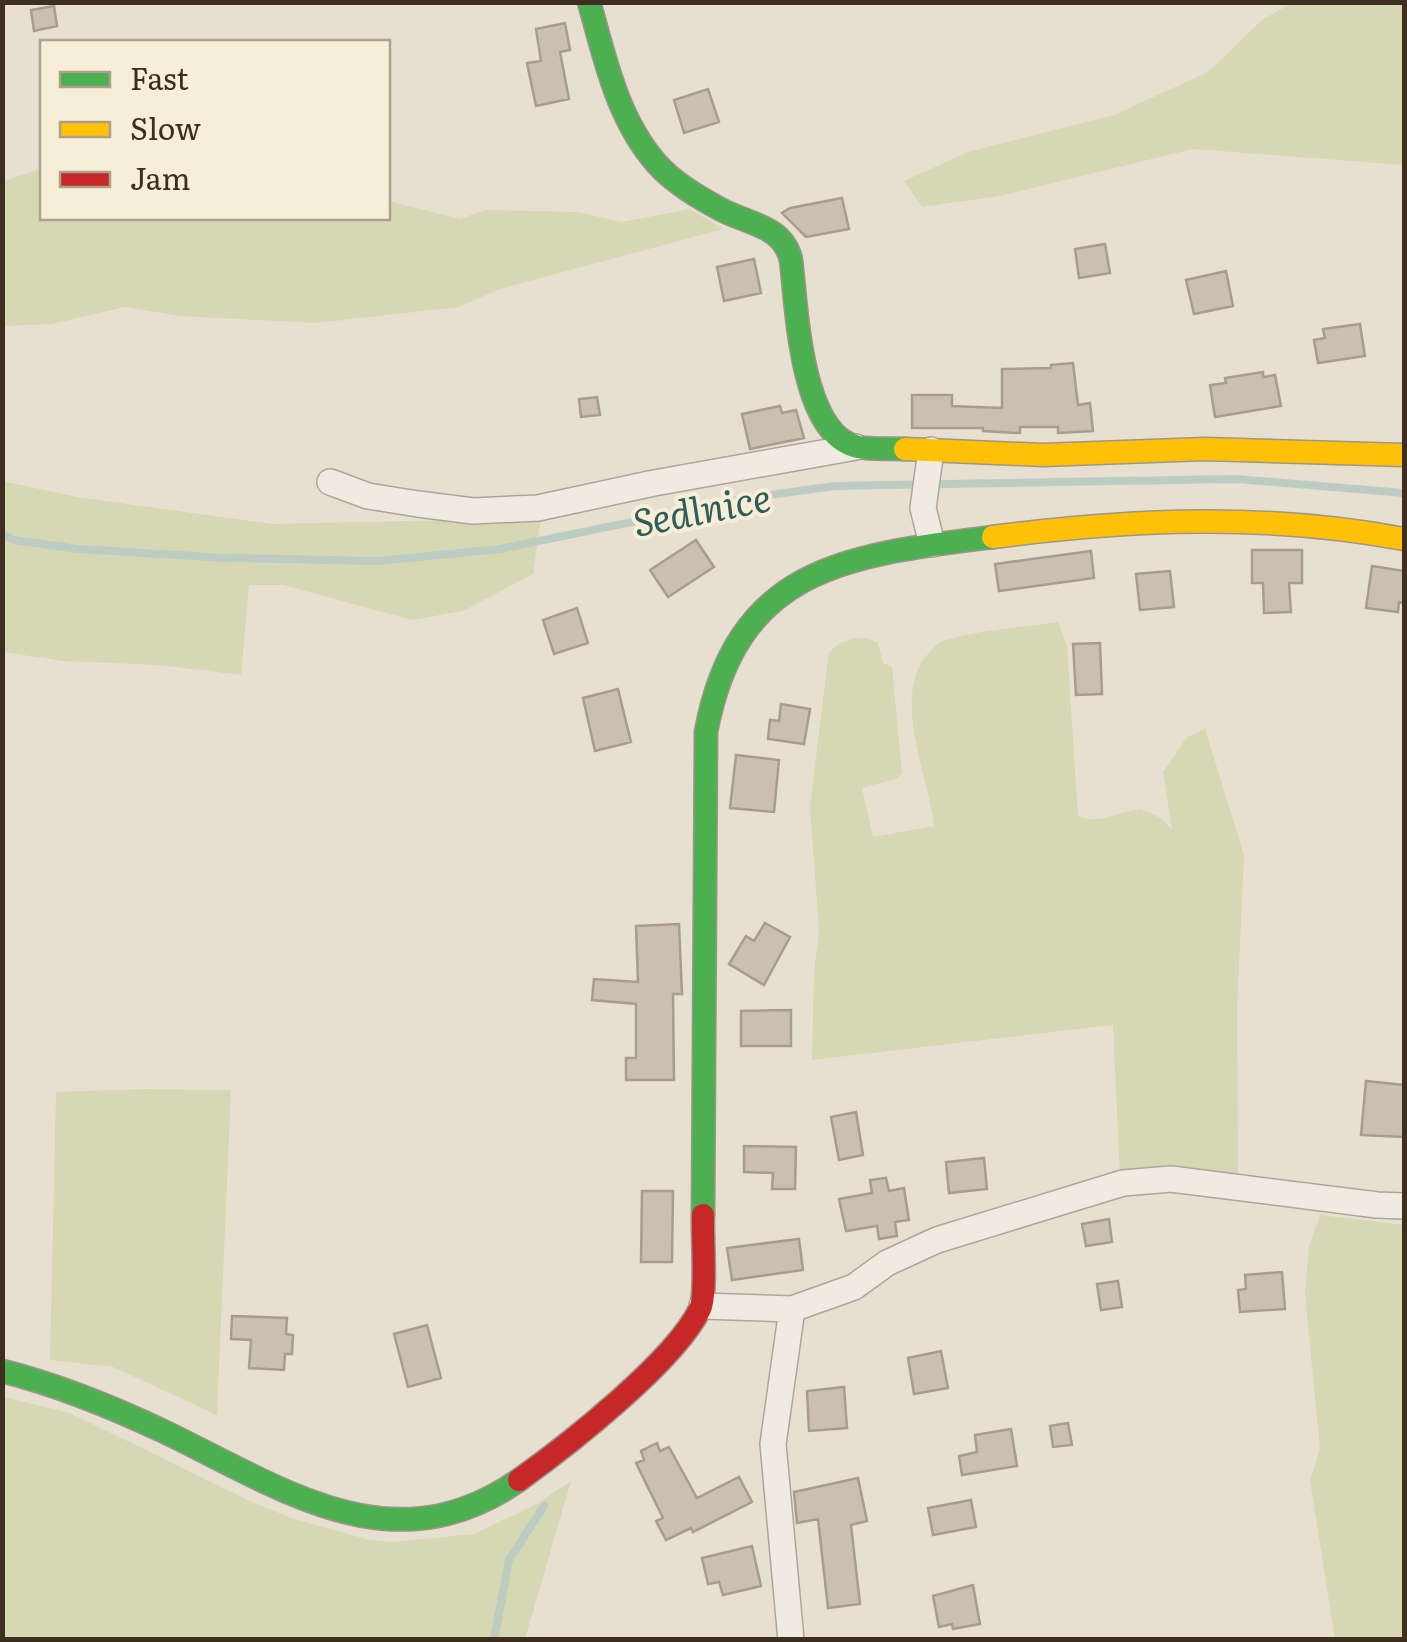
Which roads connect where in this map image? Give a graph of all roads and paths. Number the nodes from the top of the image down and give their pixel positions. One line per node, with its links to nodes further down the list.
1 (589, 2): 2 (street)
2 (856, 447): 4 (street); 5 (street)
3 (1404, 456): 4 (street)
4 (929, 458): 7 (street)
5 (330, 482)
6 (1404, 539): 7 (street)
7 (932, 544): 9 (street)
8 (1404, 1206): 10 (street)
9 (702, 1306): 10 (street); 11 (street)
10 (792, 1309): 12 (street)
11 (2, 1371)
12 (791, 1640)

